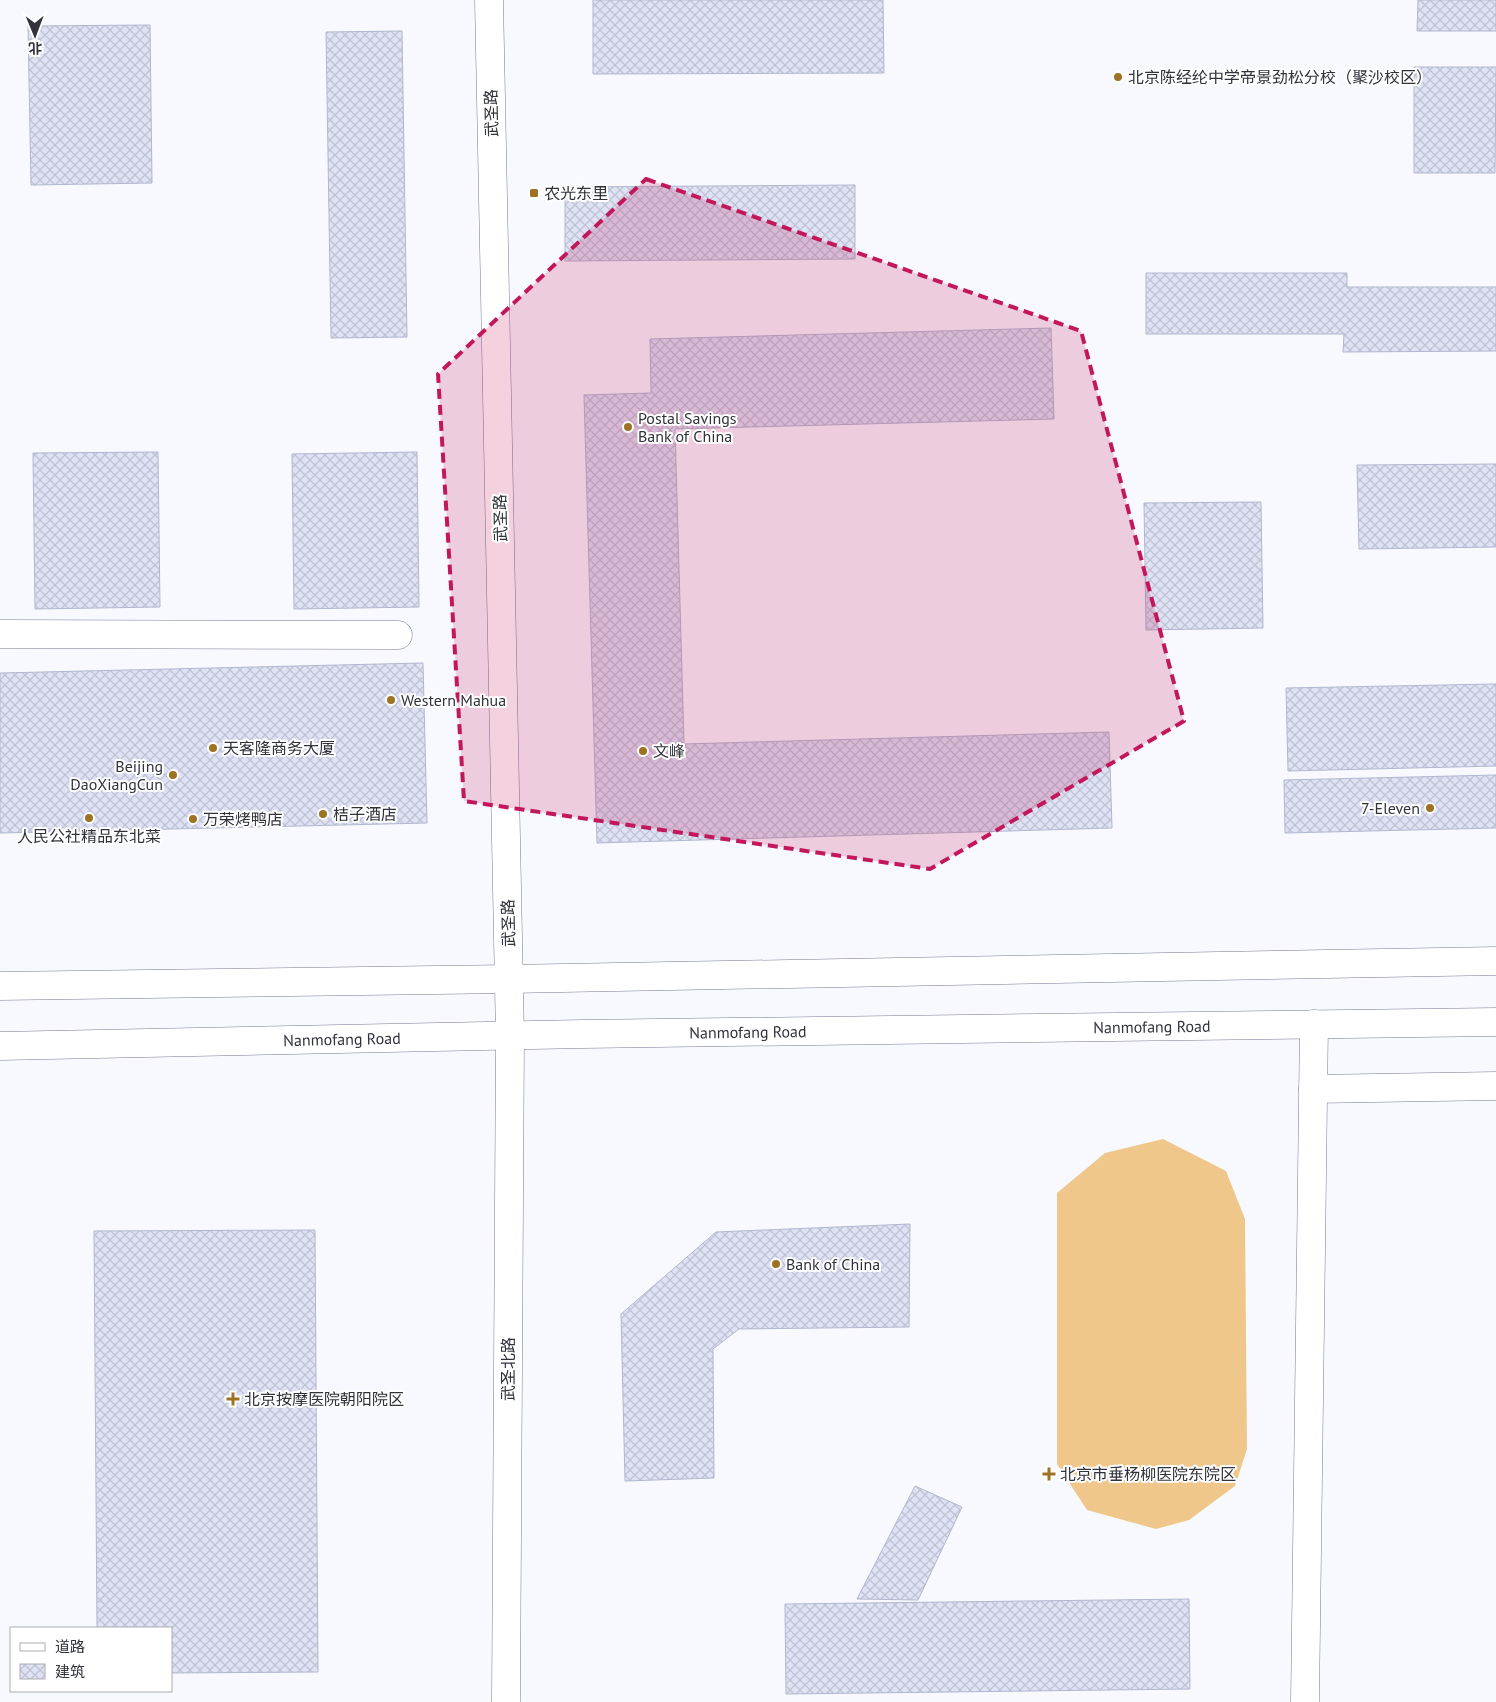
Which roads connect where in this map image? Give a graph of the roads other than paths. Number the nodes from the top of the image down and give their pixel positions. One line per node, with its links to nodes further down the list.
1 (489, 0): 5 (main road, 武圣路)
2 (0, 634): 3 (main road)
3 (398, 634)
4 (1496, 961): 5 (main road)
5 (509, 979): 6 (main road); 9 (main road, 武圣路)
6 (0, 986)
7 (1496, 1022): 8 (main road, Nanmofang Road)
8 (1314, 1024): 9 (main road, Nanmofang Road); 12 (main road)
9 (510, 1036): 10 (main road, Nanmofang Road); 13 (main road, 武圣北路)
10 (0, 1046)
11 (1496, 1086): 12 (main road)
12 (1313, 1089): 14 (main road)
13 (506, 1702)
14 (1305, 1702)

